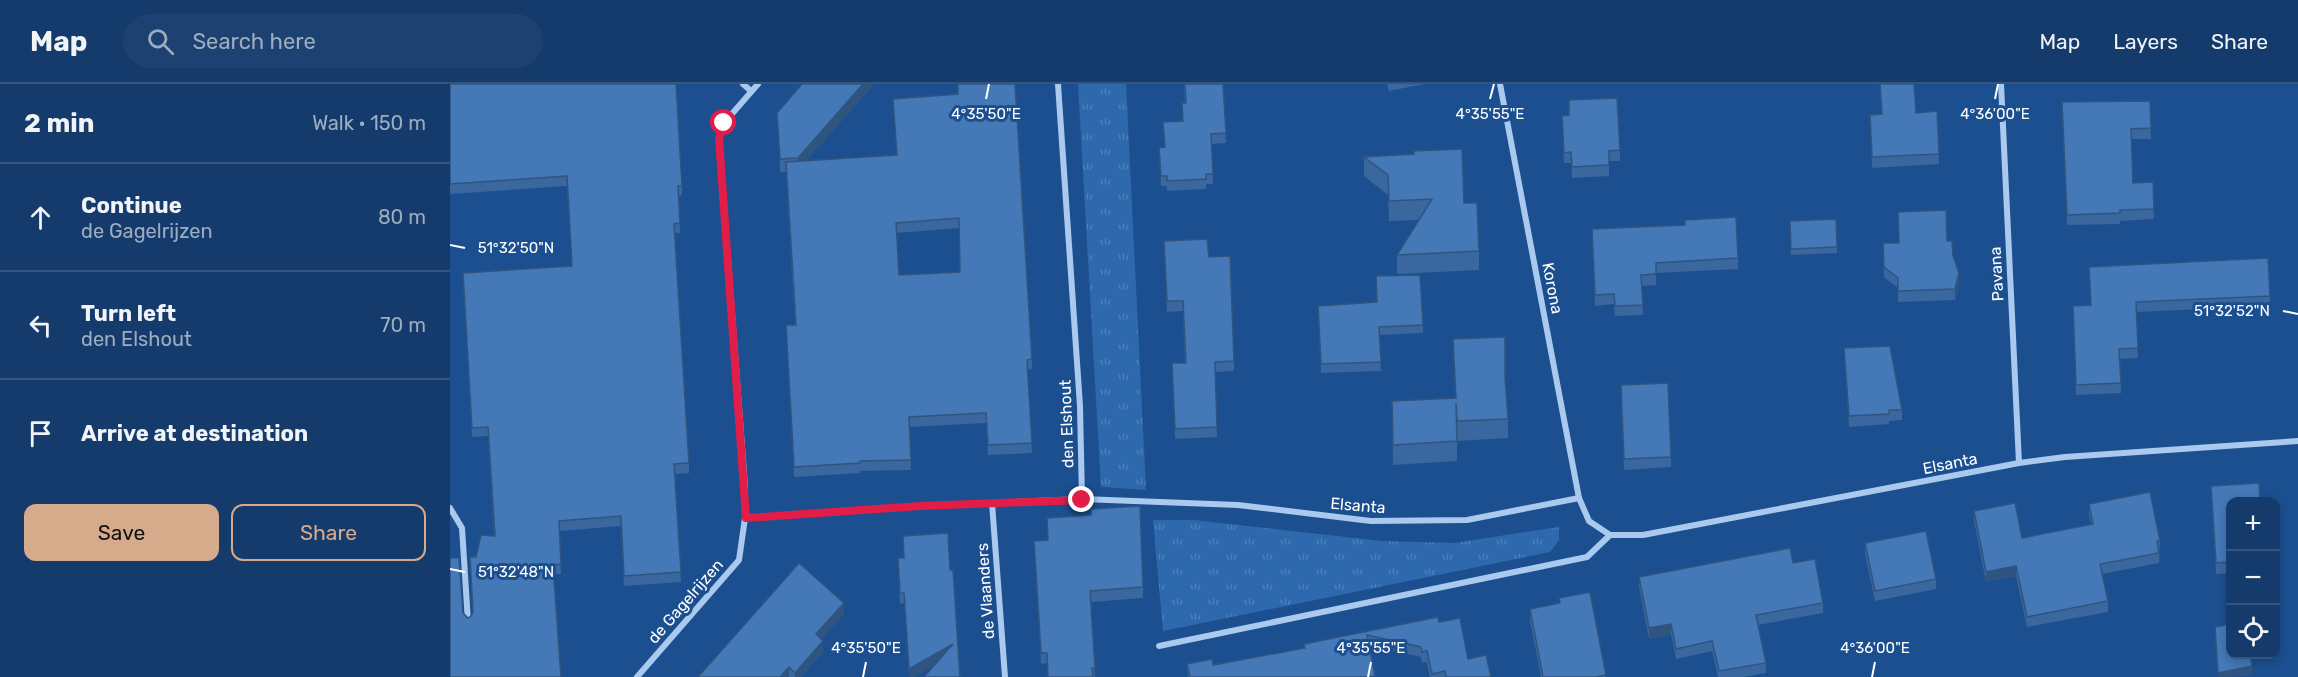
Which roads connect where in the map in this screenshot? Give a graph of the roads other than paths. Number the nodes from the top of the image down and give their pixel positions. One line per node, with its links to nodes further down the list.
1 (743, 84): 6 (street)
2 (758, 84): 6 (street, de Gagelrijzen)
3 (1058, 84): 10 (street, den Elshout)
4 (1500, 84): 9 (street, Korona)
5 (2001, 84): 8 (street, Pavana)
6 (751, 91): 13 (street, de Gagelrijzen)
7 (2298, 441): 8 (street, Elsanta)
8 (2019, 463): 14 (street, Elsanta)
9 (1579, 498): 10 (street, Elsanta); 14 (street)
10 (1082, 500): 11 (street)
11 (992, 503): 13 (street); 18 (street, de Vlaanders)
12 (450, 508): 15 (street)
13 (746, 518): 17 (street, de Gagelrijzen)
14 (1610, 535): 16 (street)
15 (468, 622)
16 (1159, 646)
17 (637, 677)
18 (1005, 677)

